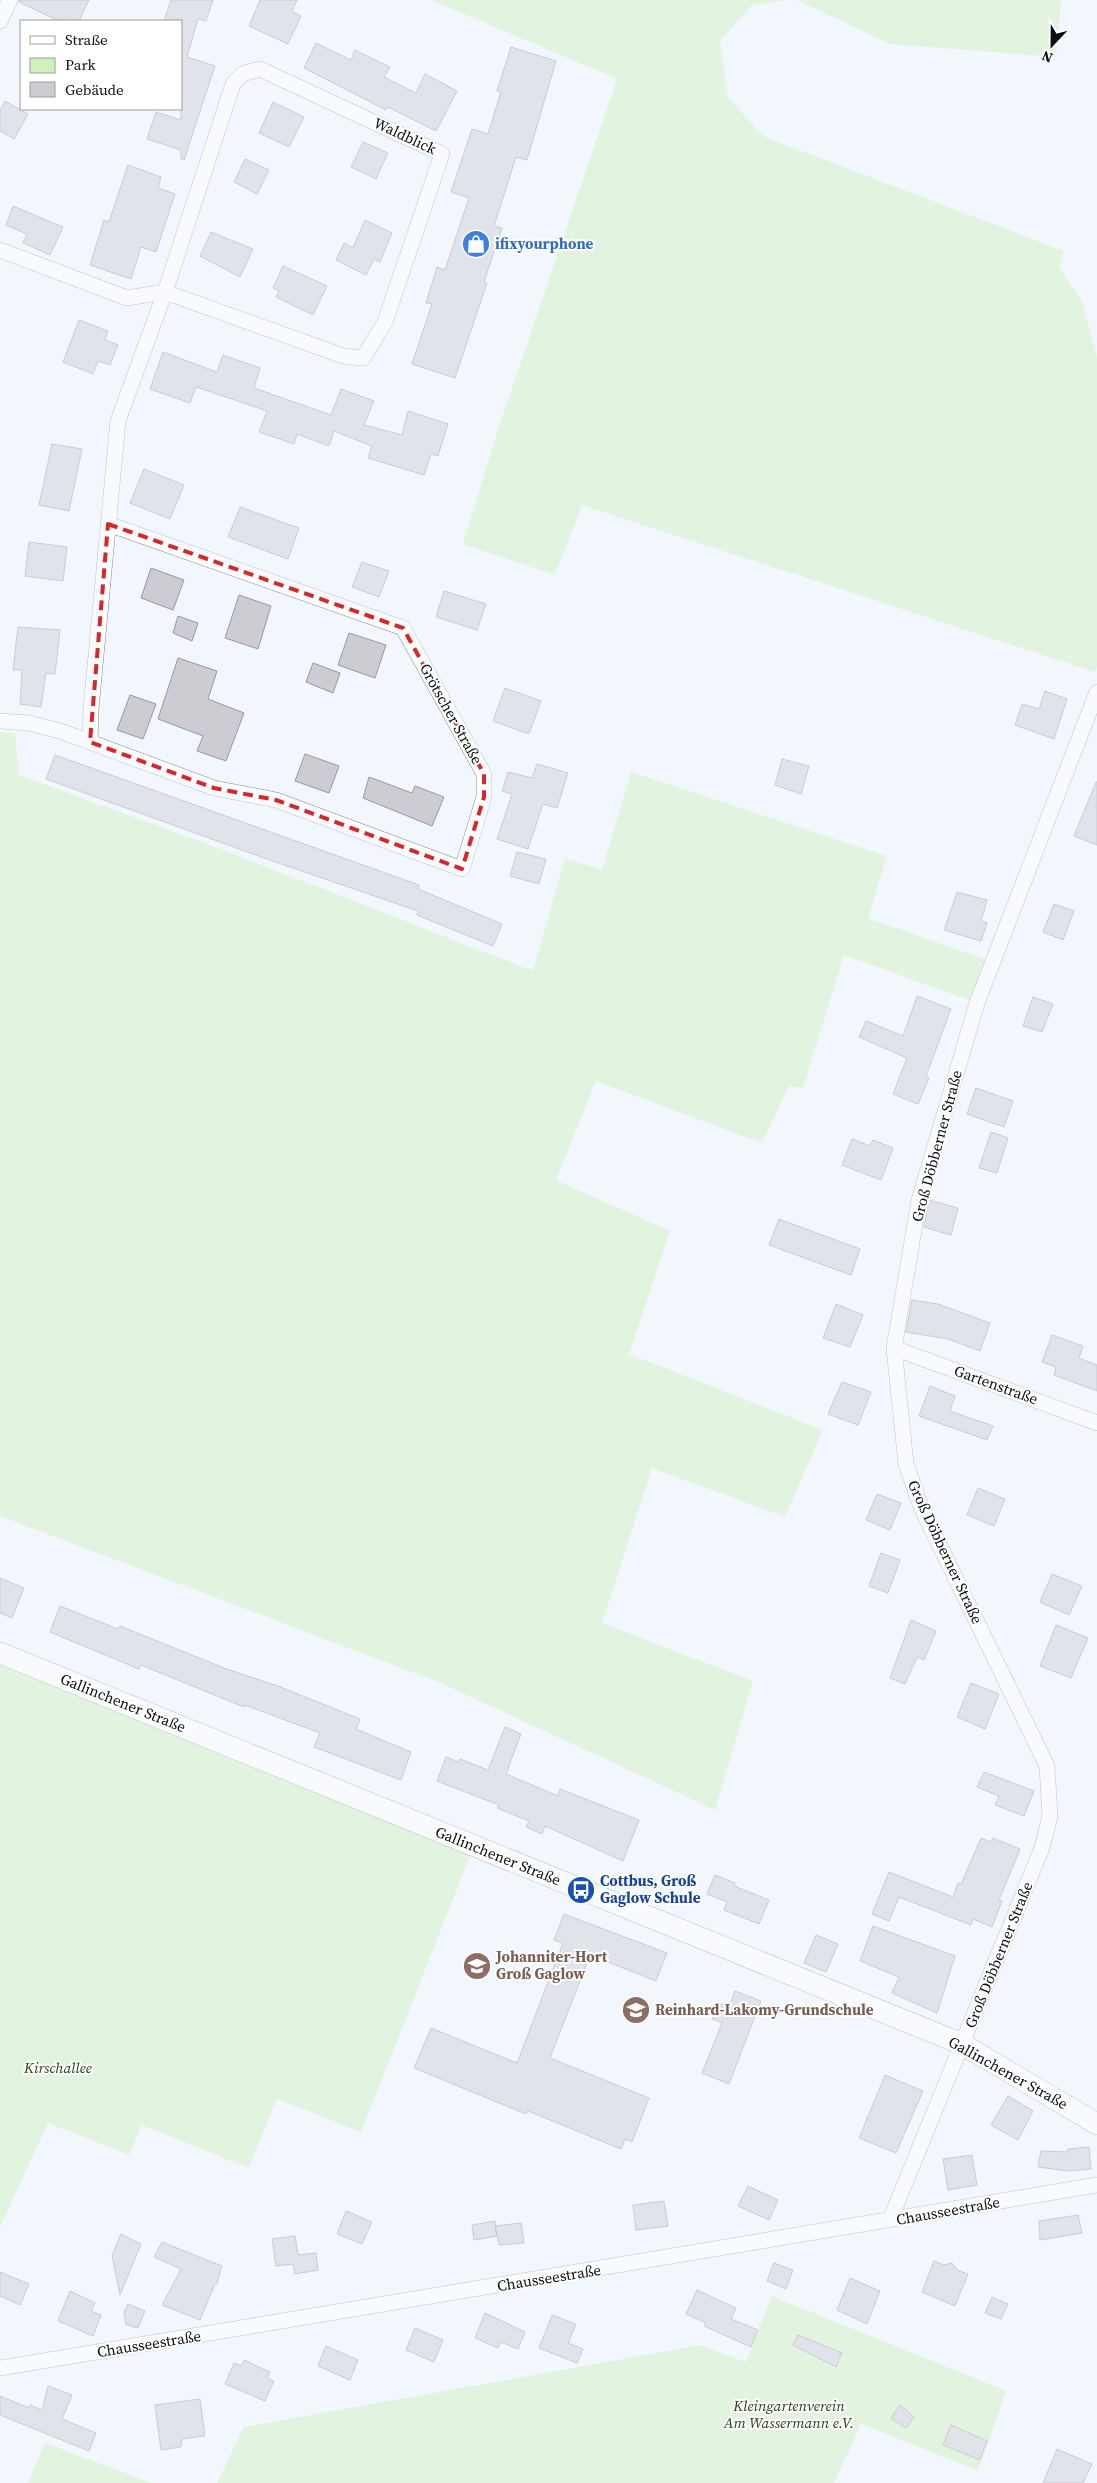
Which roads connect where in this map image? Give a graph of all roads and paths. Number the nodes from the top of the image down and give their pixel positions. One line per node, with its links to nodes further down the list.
1 (10, 0): 2 (street)
2 (0, 21)
3 (0, 250): 4 (street, Waldblick)
4 (165, 292): 4 (street, Waldblick); 5 (street, Waldblick)
5 (108, 524): 8 (street); 8 (street, Grötscher Straße)
6 (1097, 692): 9 (street, Groß Döbberner Straße)
7 (0, 721): 8 (street, Grötscher Straße)
8 (90, 742)
9 (894, 1348): 10 (street, Gartenstraße); 12 (street, Groß Döbberner Straße)
10 (1097, 1423)
11 (0, 1653): 12 (street, Gallinchener Straße)
12 (962, 2044): 13 (street, Gallinchener Straße); 15 (street, Groß Döbberner Straße)
13 (1097, 2124)
14 (1097, 2185): 15 (street, Chausseestraße)
15 (890, 2220): 16 (street, Chausseestraße)
16 (0, 2368)

